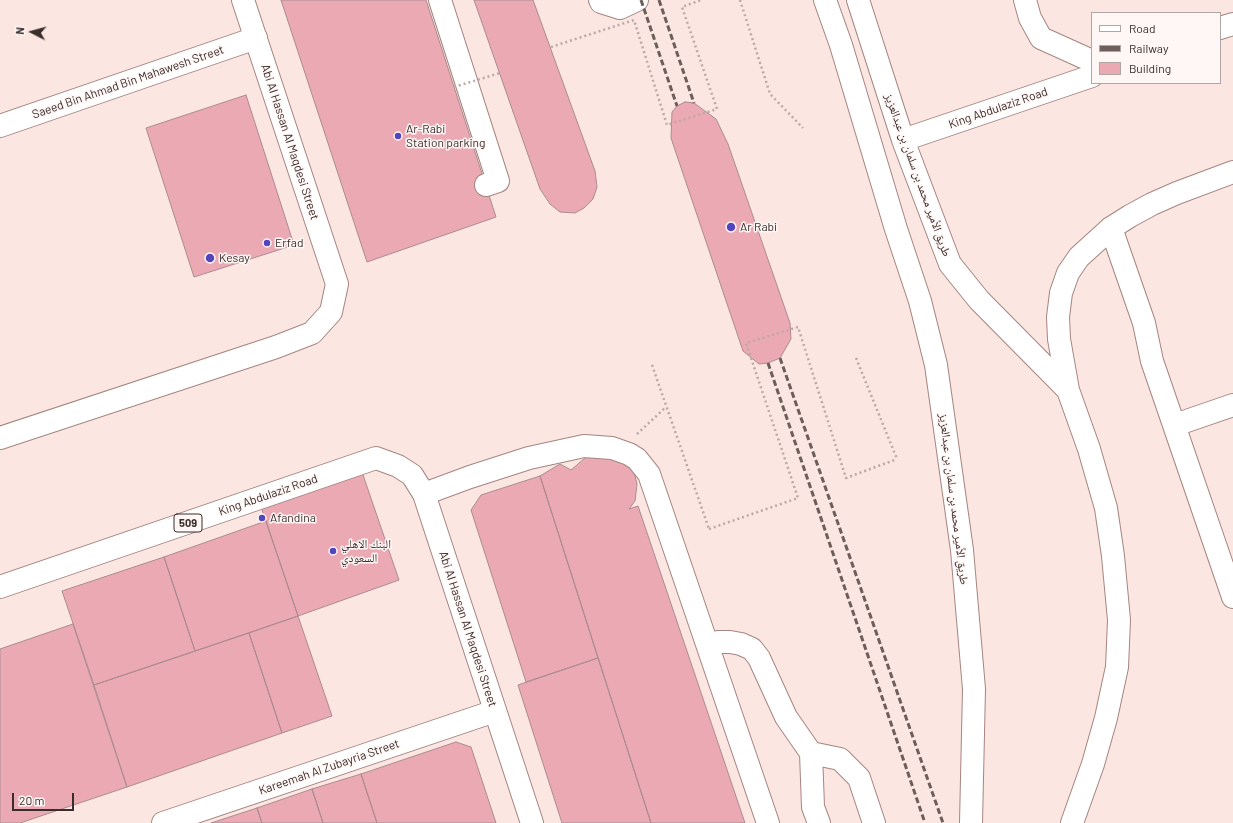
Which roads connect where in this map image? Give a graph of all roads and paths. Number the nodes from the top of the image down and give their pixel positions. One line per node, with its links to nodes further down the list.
1 (243, 0): 12 (main road, Abi Al Hassan Al Maqdesi Street)
2 (440, 0): 22 (main road)
3 (600, 0): 4 (main road)
4 (637, 0)
5 (701, 0): 13 (path, bridge)
6 (740, 0): 19 (path)
7 (825, 0): 44 (main road, طريق الأمير محمد بن سلمان بن عبدالعزيز)
8 (858, 0): 20 (main road, طريق الأمير محمد بن سلمان بن عبدالعزيز)
9 (1025, 0): 14 (main road)
10 (1233, 24): 11 (main road)
11 (1221, 28)
12 (256, 38): 18 (main road, Saeed Bin Ahmad Bin Mahawesh Street); 30 (main road, Abi Al Hassan Al Maqdesi Street)
13 (551, 47)
14 (1091, 61)
15 (500, 73): 17 (path, bridge)
16 (1091, 76): 20 (main road, King Abdulaziz Road)
17 (454, 87)
18 (0, 126)
19 (803, 128)
20 (904, 140): 26 (main road, طريق الأمير محمد بن سلمان بن عبدالعزيز)
21 (1233, 172): 23 (main road)
22 (486, 185)
23 (1111, 228): 26 (main road); 29 (main road)
24 (856, 358): 28 (path, bridge)
25 (652, 365): 28 (path)
26 (1068, 390): 45 (main road, طريق الأمير محمد بن سلمان بن عبدالعزيز)
27 (1233, 405): 29 (main road)
28 (666, 407): 31 (path)
29 (1175, 425): 35 (main road)
30 (0, 438)
31 (620, 450): 33 (main road); 36 (main road)
32 (376, 458): 33 (main road, Abi Al Hassan Al Maqdesi Street); 34 (main road, King Abdulaziz Road / 509)
33 (424, 494): 37 (main road, Abi Al Hassan Al Maqdesi Street)
34 (0, 587)
35 (1233, 597)
36 (707, 644): 38 (main road); 41 (main road)
37 (494, 712): 39 (main road, Kareemah Al Zubayria Street); 40 (main road, Abi Al Hassan Al Maqdesi Street)
38 (811, 753): 42 (main road); 43 (main road)
39 (163, 823)
40 (532, 823)
41 (768, 823)
42 (819, 823)
43 (874, 823)
44 (971, 823)
45 (1072, 823)

